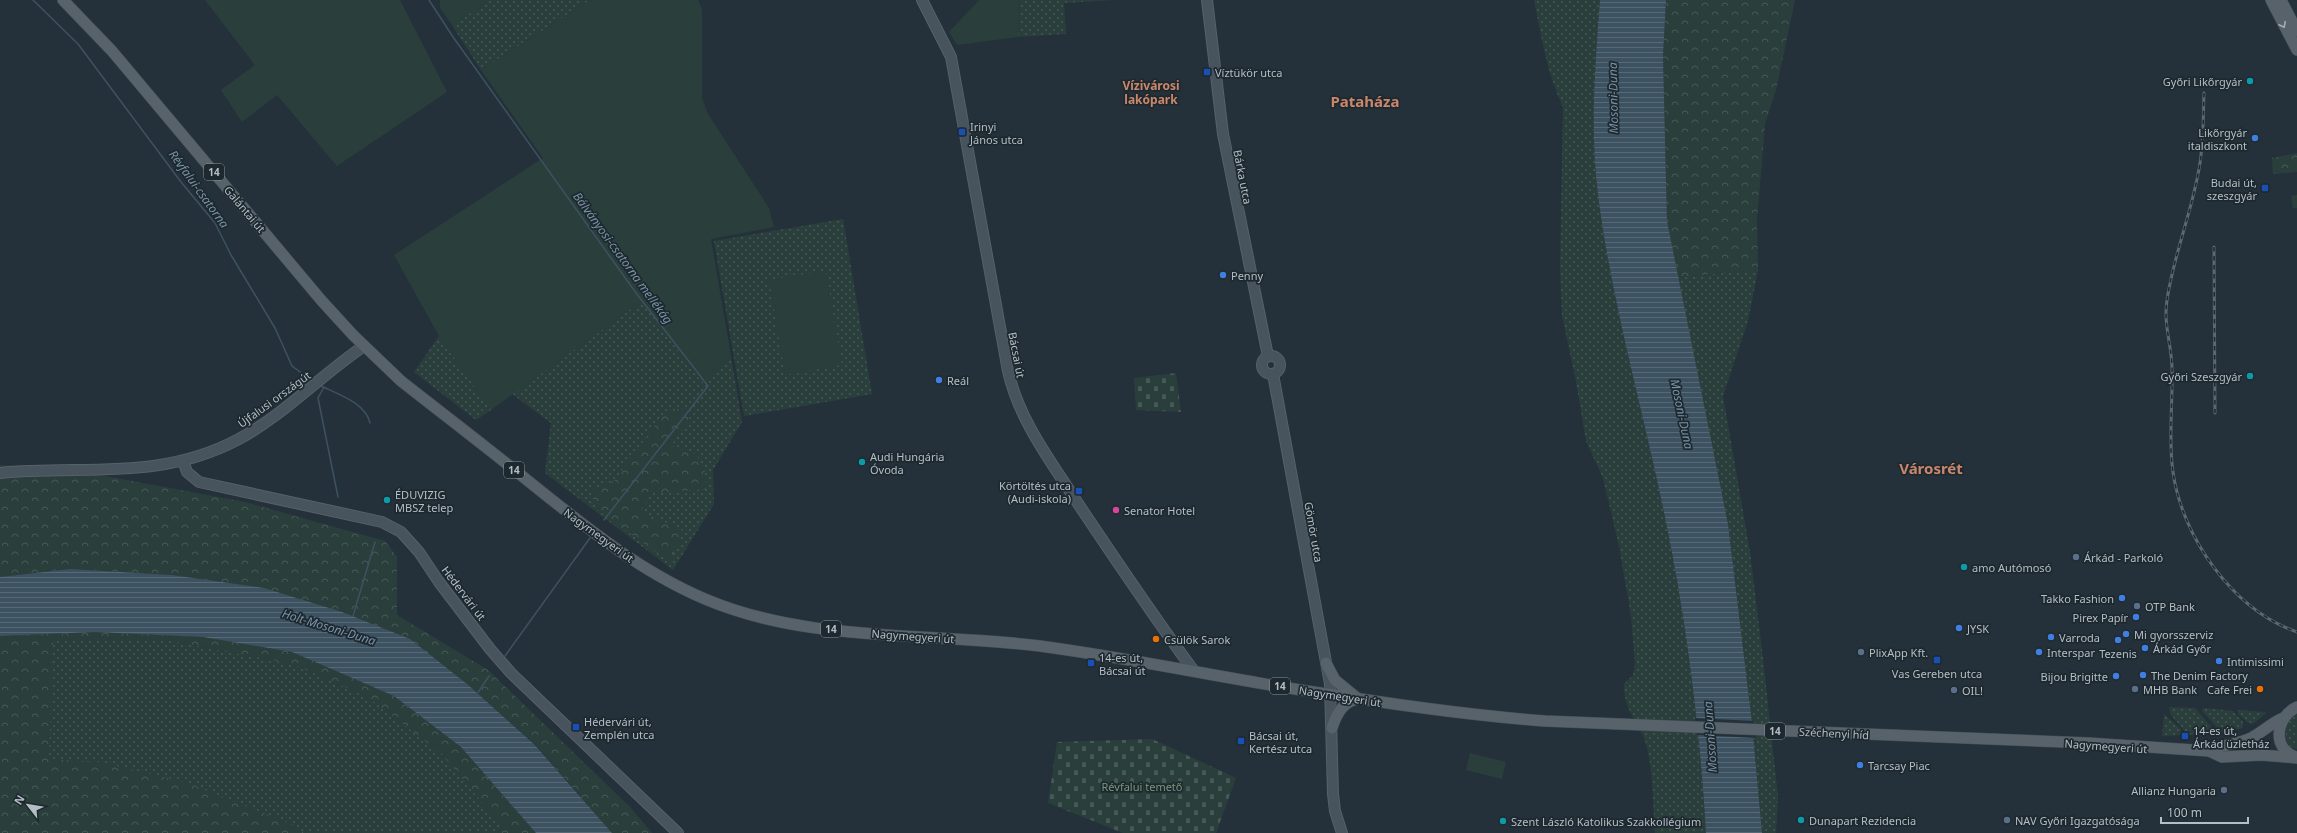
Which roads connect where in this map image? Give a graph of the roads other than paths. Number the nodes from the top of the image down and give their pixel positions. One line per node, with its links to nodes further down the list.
1 (64, 0): 8 (main road, Galántai út / 14)
2 (922, 0): 13 (street, Bácsai út)
3 (1207, 0): 9 (street, Bárka utca)
4 (2271, 0): 7 (main road, one-way to 7)
5 (2281, 0): 6 (main road)
6 (2297, 31)
7 (2297, 50)
8 (364, 346): 10 (street, Újfalusi országút); 13 (main road, Nagymegyeri út / 14)
9 (1273, 374): 12 (street, Gömör utca)
10 (182, 461): 11 (street, Újfalusi országút); 23 (street, Hédervári út)
11 (0, 473)
12 (1326, 663): 14 (street, Gömör utca); 15 (main road)
13 (1194, 671): 14 (main road, Nagymegyeri út / 14)
14 (1330, 694): 15 (main road, Nagymegyeri út / 14); 19 (street, Gömör utca)
15 (1360, 699): 18 (main road, Nagymegyeri út / 14); 19 (main road)
16 (2297, 707): 17 (main road, 14)
17 (2283, 718): 21 (main road, Nagymegyeri út / 14); 22 (main road, 14)
18 (1545, 721): 20 (main road, Széchenyi híd / 14)
19 (1332, 728): 24 (street, Gömör utca)
20 (2004, 741): 21 (main road, Nagymegyeri út / 14)
21 (2209, 751): 22 (main road, Nagymegyeri út / 14)
22 (2297, 758)
23 (678, 833)
24 (1342, 833)

